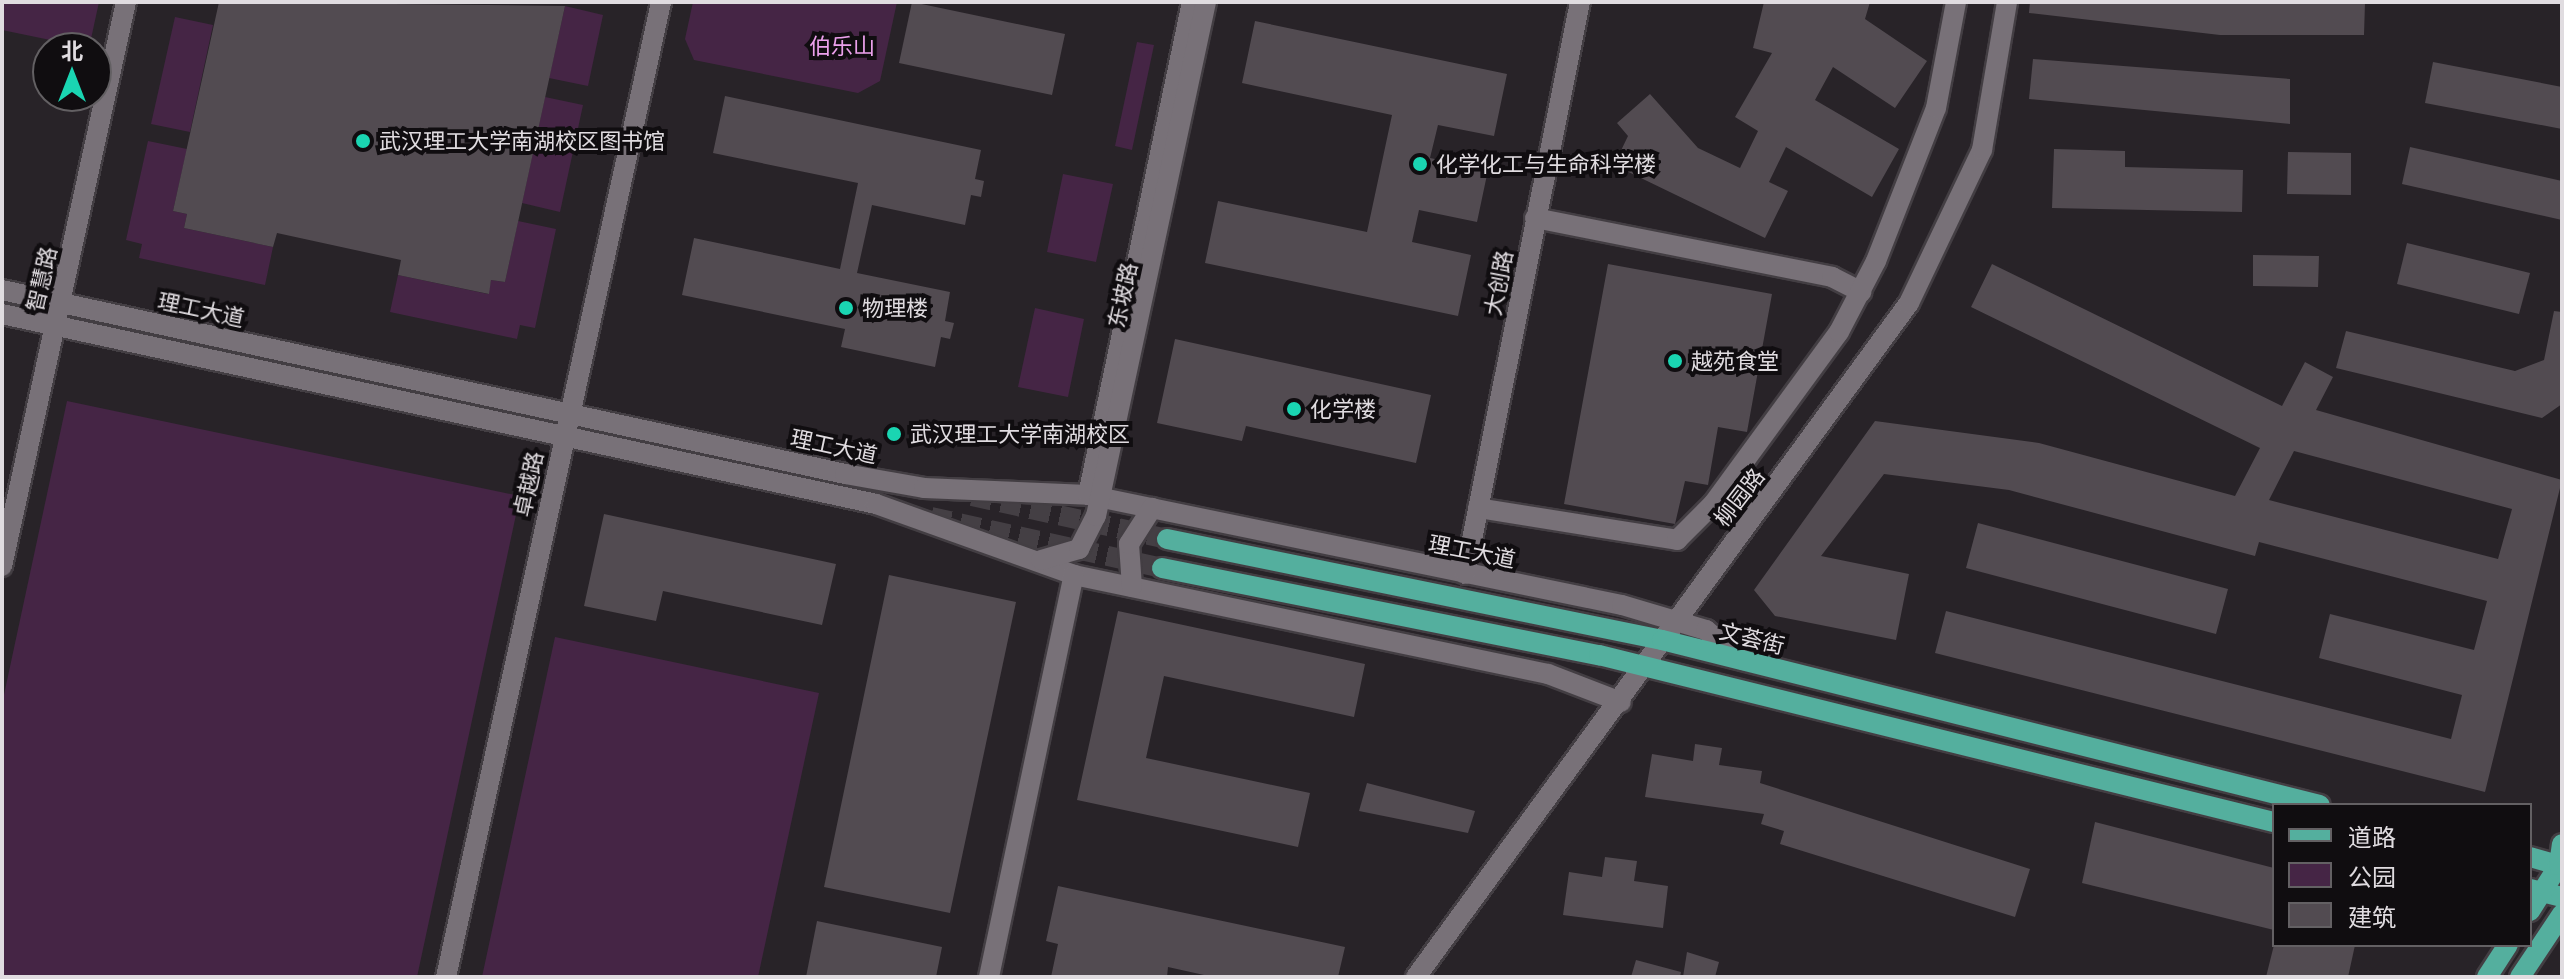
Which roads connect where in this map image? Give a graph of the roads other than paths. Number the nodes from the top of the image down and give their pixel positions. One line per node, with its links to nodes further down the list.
1 (126, 2): 11 (street, 智慧路)
2 (661, 2): 14 (street, 卓越路)
3 (1192, 2): 16 (street, 东坡路)
4 (1206, 2): 16 (street, 东坡路)
5 (1580, 2): 8 (street, 大创路)
6 (1956, 2): 10 (street)
7 (2007, 2): 26 (street, 柳园路)
8 (1535, 218): 10 (street); 18 (street, 大创路)
9 (2, 290): 11 (street, 理工大道)
10 (1861, 292): 18 (street)
11 (60, 303): 13 (street, 智慧路); 14 (street, 理工大道)
12 (2, 314): 13 (street)
13 (55, 326): 15 (street); 21 (street, 智慧路)
14 (568, 413): 15 (street, 卓越路); 16 (street, 理工大道)
15 (563, 435): 20 (street); 39 (street, 卓越路)
16 (1094, 496): 17 (street, 理工大道); 20 (street, 东坡路)
17 (1152, 508): 23 (street, 理工大道); 25 (street)
18 (1478, 508): 23 (street, 大创路)
19 (1167, 539): 27 (main road, 文荟街)
20 (1037, 560): 24 (street)
21 (2, 566)
22 (1162, 568): 29 (main road)
23 (1465, 574): 26 (street, 理工大道)
24 (1074, 575): 25 (street); 40 (street)
25 (1132, 587): 30 (street)
26 (1676, 617): 27 (street, 柳园路); 28 (street, 理工大道)
27 (1662, 640): 28 (main road, 文荟街); 29 (street, 柳园路)
28 (1743, 660): 31 (main road, 文荟街)
29 (1645, 666): 30 (street, 柳园路); 32 (main road)
30 (1621, 702): 41 (street, 柳园路)
31 (2312, 803)
32 (2272, 822)
33 (2532, 857): 34 (main road)
34 (2561, 858): 35 (main road)
35 (2545, 892): 36 (main road)
36 (2532, 908)
37 (2562, 914): 43 (main road)
38 (2507, 947): 42 (main road)
39 (446, 977)
40 (989, 977)
41 (1416, 977)
42 (2487, 977)
43 (2520, 977)

